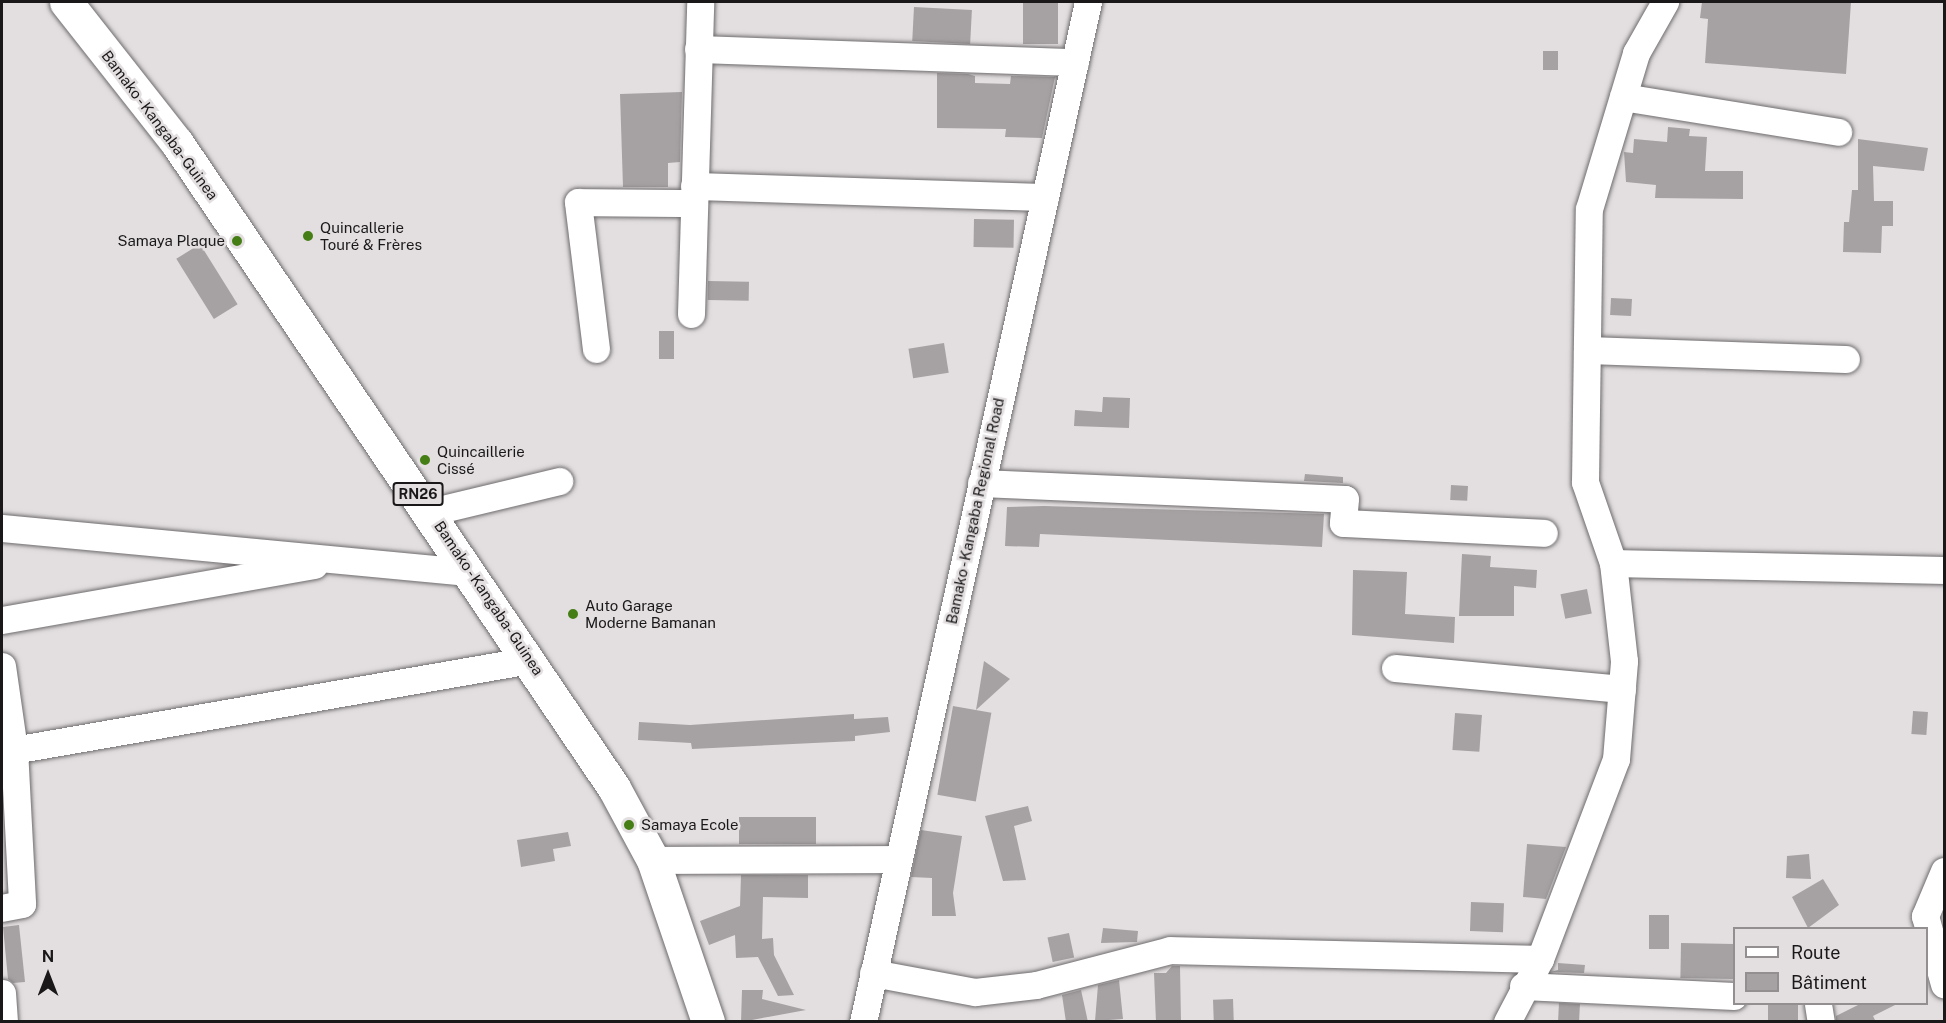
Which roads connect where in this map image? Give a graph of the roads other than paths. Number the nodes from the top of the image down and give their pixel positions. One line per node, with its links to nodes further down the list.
1 (66, 2): 17 (main road, Bamako - Kangaba- Guinea / RN26)
2 (700, 2): 5 (street)
3 (1088, 2): 6 (street, Bamako - Kangaba Regional Road)
4 (1665, 2): 7 (street)
5 (698, 49): 6 (street); 9 (street)
6 (1075, 62): 10 (street, Bamako - Kangaba Regional Road)
7 (1623, 97): 8 (street); 13 (street)
8 (1838, 132)
9 (694, 194): 10 (street); 11 (street); 12 (street)
10 (1045, 197): 16 (street, Bamako - Kangaba Regional Road)
11 (691, 314)
12 (596, 349)
13 (1587, 350): 14 (street); 21 (street)
14 (1846, 359)
15 (559, 481): 17 (street)
16 (981, 483): 19 (street); 30 (street, Bamako - Kangaba Regional Road)
17 (430, 512): 23 (main road, Bamako - Kangaba- Guinea / RN26)
18 (2, 528): 20 (street)
19 (1544, 533)
20 (349, 559): 23 (street); 24 (street)
21 (1613, 563): 22 (street); 28 (street)
22 (1944, 570)
23 (471, 572): 25 (main road, Bamako - Kangaba- Guinea / RN26)
24 (2, 620)
25 (530, 660): 29 (street); 31 (main road, Bamako - Kangaba- Guinea / RN26)
26 (2, 666): 29 (street)
27 (1395, 668): 28 (street)
28 (1622, 689): 34 (street)
29 (8, 750): 33 (street)
30 (898, 859): 31 (street); 35 (street, Bamako - Kangaba Regional Road)
31 (652, 860): 42 (main road, Bamako - Kangaba- Guinea / RN26)
32 (1944, 871): 36 (street)
33 (2, 908)
34 (1540, 959): 35 (street); 37 (street)
35 (873, 973): 43 (street, Bamako - Kangaba Regional Road)
36 (1944, 984)
37 (1523, 986): 39 (street); 44 (street)
38 (2, 993): 41 (street)
39 (1733, 996)
40 (1818, 1005): 45 (street)
41 (4, 1022)
42 (708, 1022)
43 (862, 1022)
44 (1508, 1022)
45 (1821, 1022)

